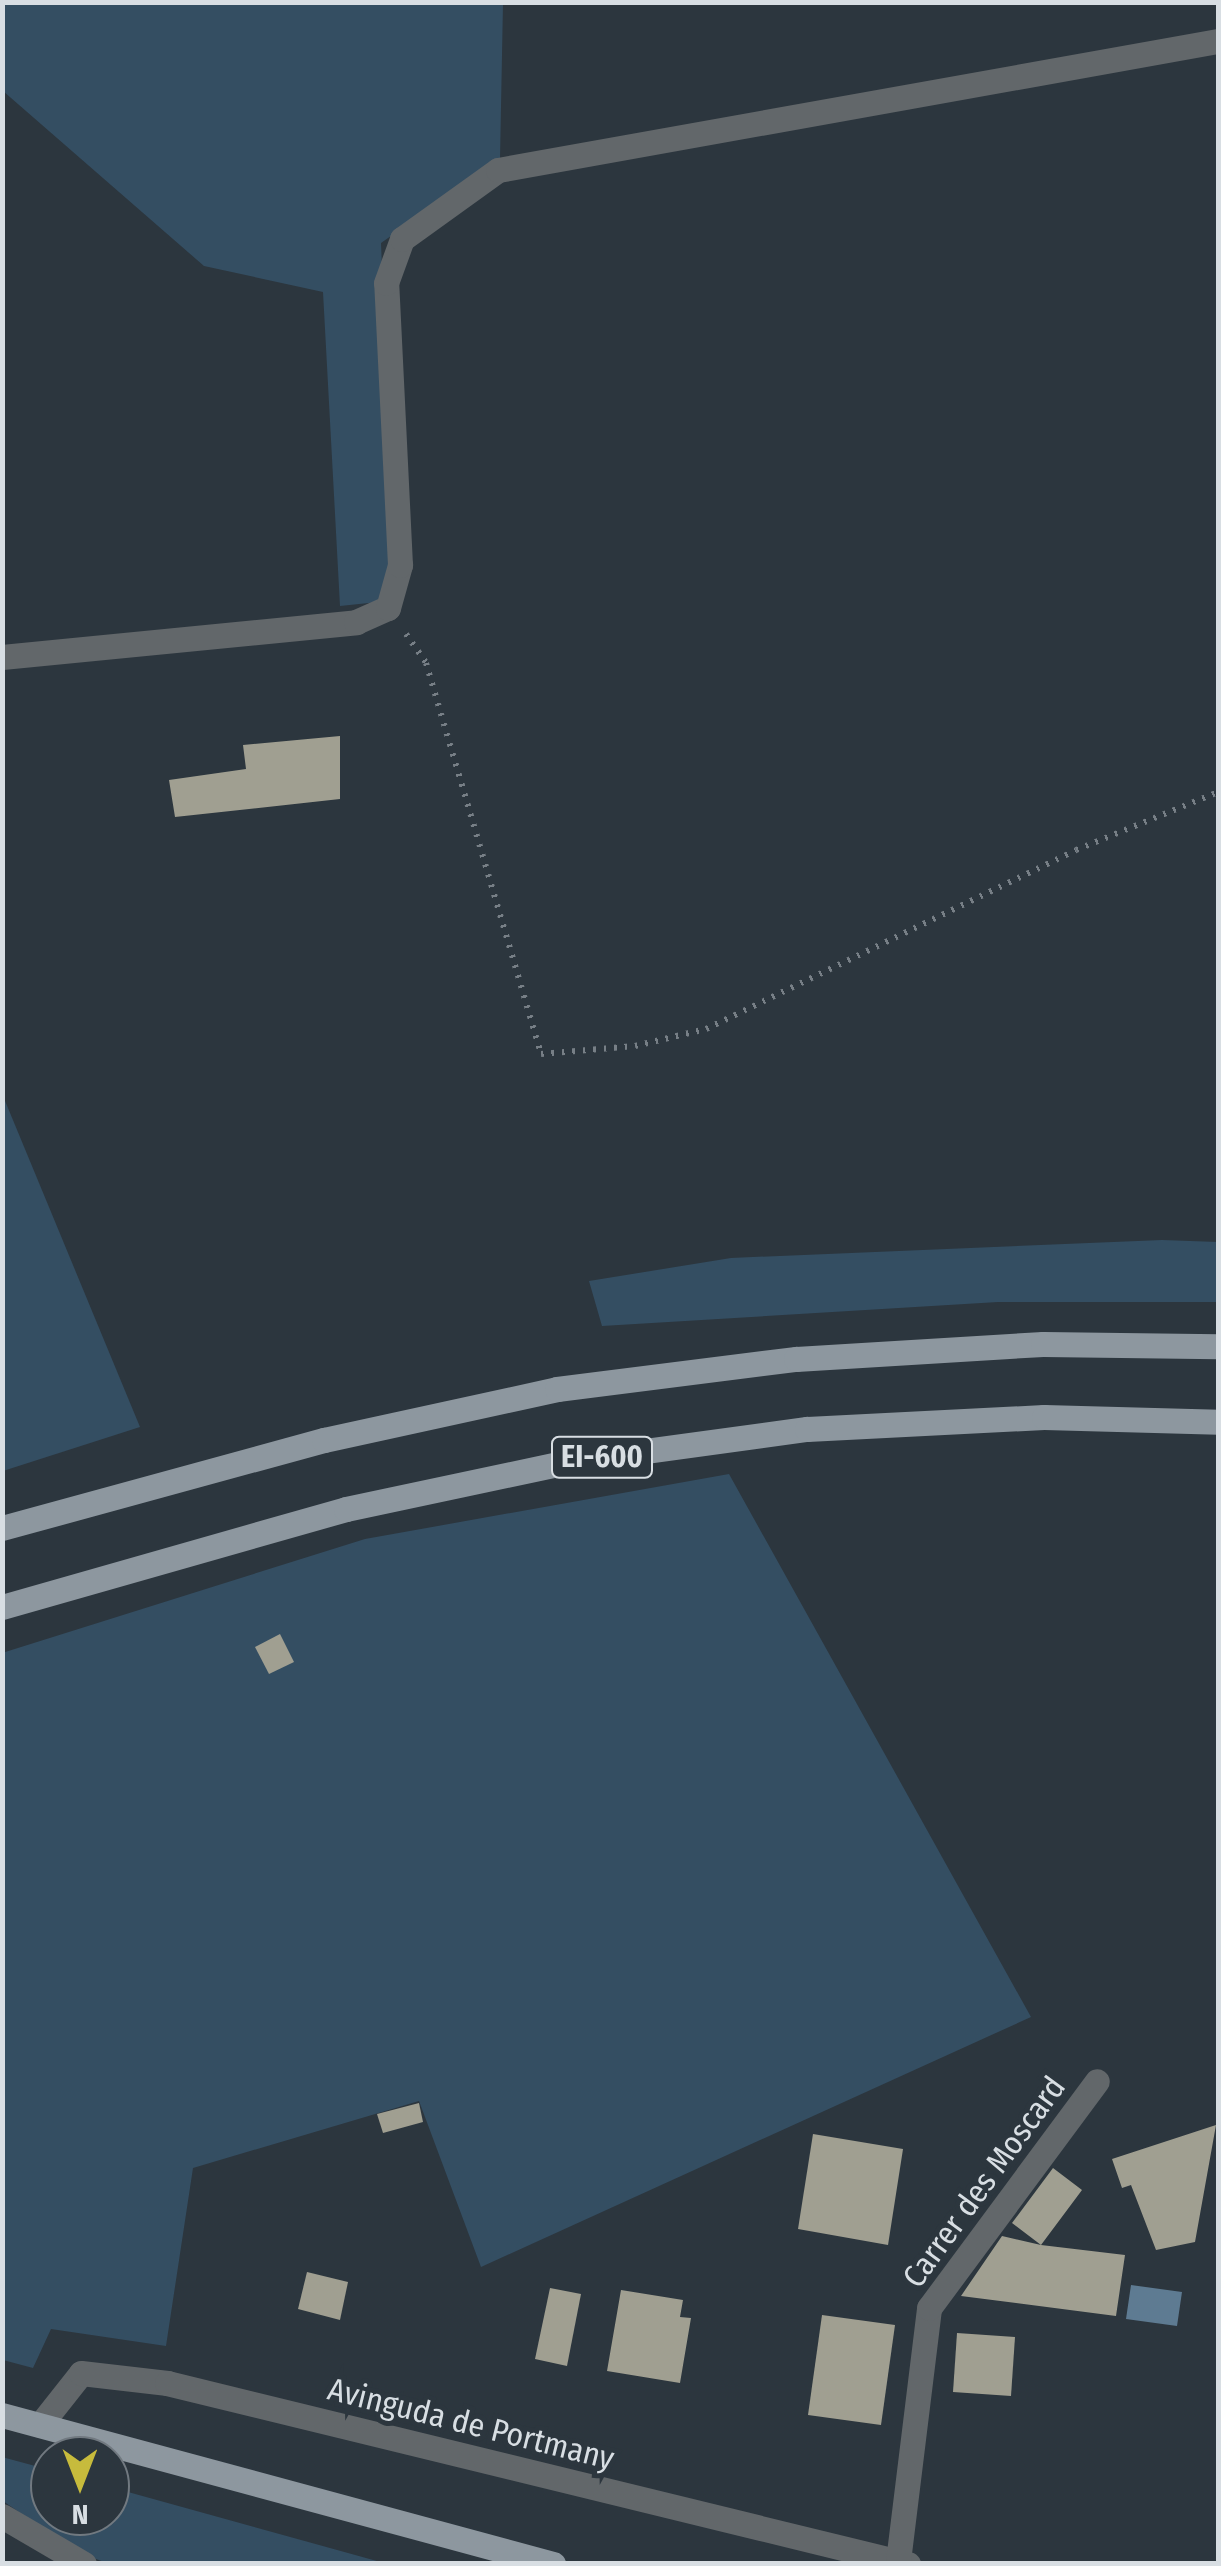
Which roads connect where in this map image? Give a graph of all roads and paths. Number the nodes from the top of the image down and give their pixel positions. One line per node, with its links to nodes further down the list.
1 (1218, 41): 2 (street)
2 (388, 608): 3 (street); 4 (path)
3 (2, 656)
4 (1218, 792)
5 (1218, 1346): 7 (main road, EI-600)
6 (1218, 1422): 8 (main road, EI-600)
7 (2, 1528)
8 (2, 1607)
9 (1097, 2081): 13 (street, Carrer des Moscard)
10 (2, 2415): 11 (main road)
11 (40, 2425): 13 (street, Avinguda de Portmany); 15 (main road)
12 (2, 2516): 14 (street)
13 (903, 2562)
14 (84, 2564)
15 (553, 2564)

